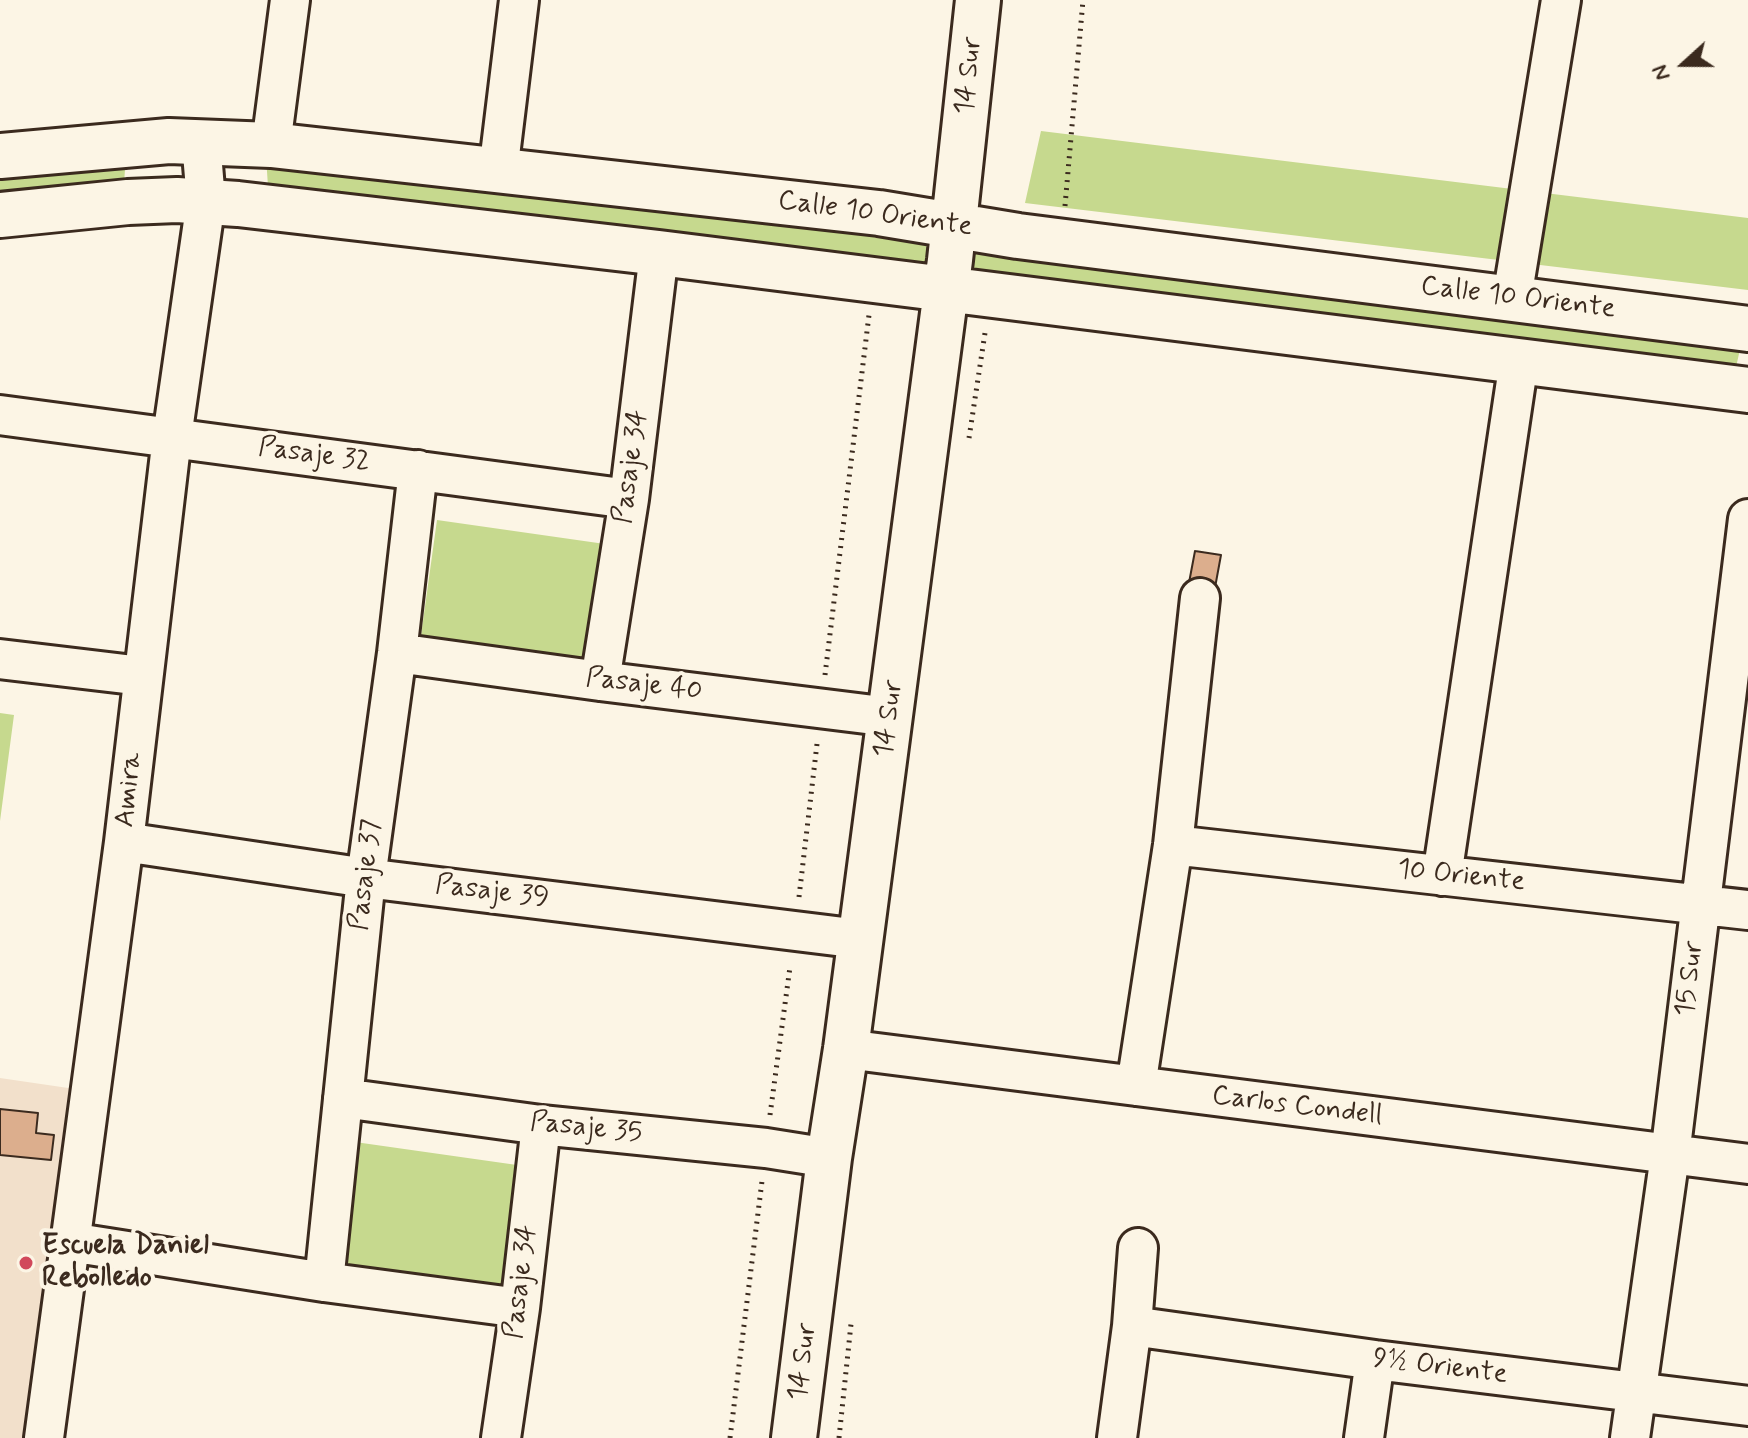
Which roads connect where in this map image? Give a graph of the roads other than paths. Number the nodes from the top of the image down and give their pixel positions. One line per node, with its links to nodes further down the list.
1 (290, 0): 6 (street)
2 (519, 0): 8 (street)
3 (978, 0): 11 (main road, 14 Sur)
4 (1561, 0): 15 (street)
5 (201, 141): 6 (main road, Calle 10 Oriente); 7 (main road, Calle 10 Oriente); 9 (street, Amira)
6 (271, 145): 8 (main road, Calle 10 Oriente)
7 (0, 156)
8 (498, 172): 11 (main road, Calle 10 Oriente)
9 (206, 201): 10 (main road); 12 (main road); 21 (street, Amira)
10 (0, 215)
11 (954, 225): 13 (main road, Calle 10 Oriente); 14 (main road, 14 Sur)
12 (659, 253): 14 (main road); 23 (street, Pasaje 34)
13 (1351, 279): 15 (main road, Calle 10 Oriente); 17 (main road)
14 (946, 289): 17 (main road); 30 (main road, 14 Sur)
15 (1512, 298): 16 (main road, Calle 10 Oriente)
16 (1748, 329)
17 (1343, 339): 18 (main road)
18 (1519, 361): 19 (main road); 33 (street)
19 (1748, 390)
20 (0, 415): 21 (street, Pasaje 32)
21 (172, 437): 22 (street, Pasaje 32); 28 (street, Amira)
22 (418, 470): 23 (street, Pasaje 32); 26 (street, Pasaje 37)
23 (629, 499): 29 (street, Pasaje 34)
24 (1748, 519): 35 (street, 15 Sur)
25 (1200, 598): 32 (street)
26 (397, 653): 29 (street, Pasaje 40); 34 (street, Pasaje 37)
27 (0, 659): 28 (street)
28 (142, 676): 31 (street, Amira)
29 (600, 681): 30 (street, Pasaje 40)
30 (890, 717): 37 (main road, 14 Sur)
31 (124, 842): 34 (street, Pasaje 39); 45 (street, Amira)
32 (1173, 845): 33 (street, 10 Oriente); 39 (street)
33 (1442, 876): 35 (street, 10 Oriente)
34 (366, 878): 37 (street, Pasaje 39); 40 (street, Pasaje 37)
35 (1699, 903): 36 (street, 10 Oriente); 42 (street, 15 Sur)
36 (1748, 910)
37 (860, 939): 38 (main road, 14 Sur)
38 (846, 1049): 39 (street, Carlos Condell); 43 (main road, 14 Sur)
39 (1136, 1086): 42 (street, Carlos Condell)
40 (343, 1098): 41 (street, Pasaje 35); 47 (street, Pasaje 37)
41 (541, 1125): 43 (street, Pasaje 35); 48 (street, Pasaje 34)
42 (1670, 1155): 44 (street, Carlos Condell); 51 (street, 15 Sur)
43 (829, 1158): 55 (main road, 14 Sur)
44 (1748, 1164)
45 (70, 1242): 47 (street); 53 (street, Amira)
46 (1138, 1248): 49 (street)
47 (324, 1282): 48 (street)
48 (520, 1308): 54 (street, Pasaje 34)
49 (1132, 1326): 50 (street, 9½ Oriente); 56 (street)
50 (1375, 1360): 51 (street, 9½ Oriente); 57 (street)
51 (1635, 1392): 52 (street, 9½ Oriente); 58 (street, 15 Sur)
52 (1748, 1406)
53 (44, 1438)
54 (501, 1438)
55 (794, 1438)
56 (1117, 1438)
57 (1364, 1438)
58 (1630, 1438)

